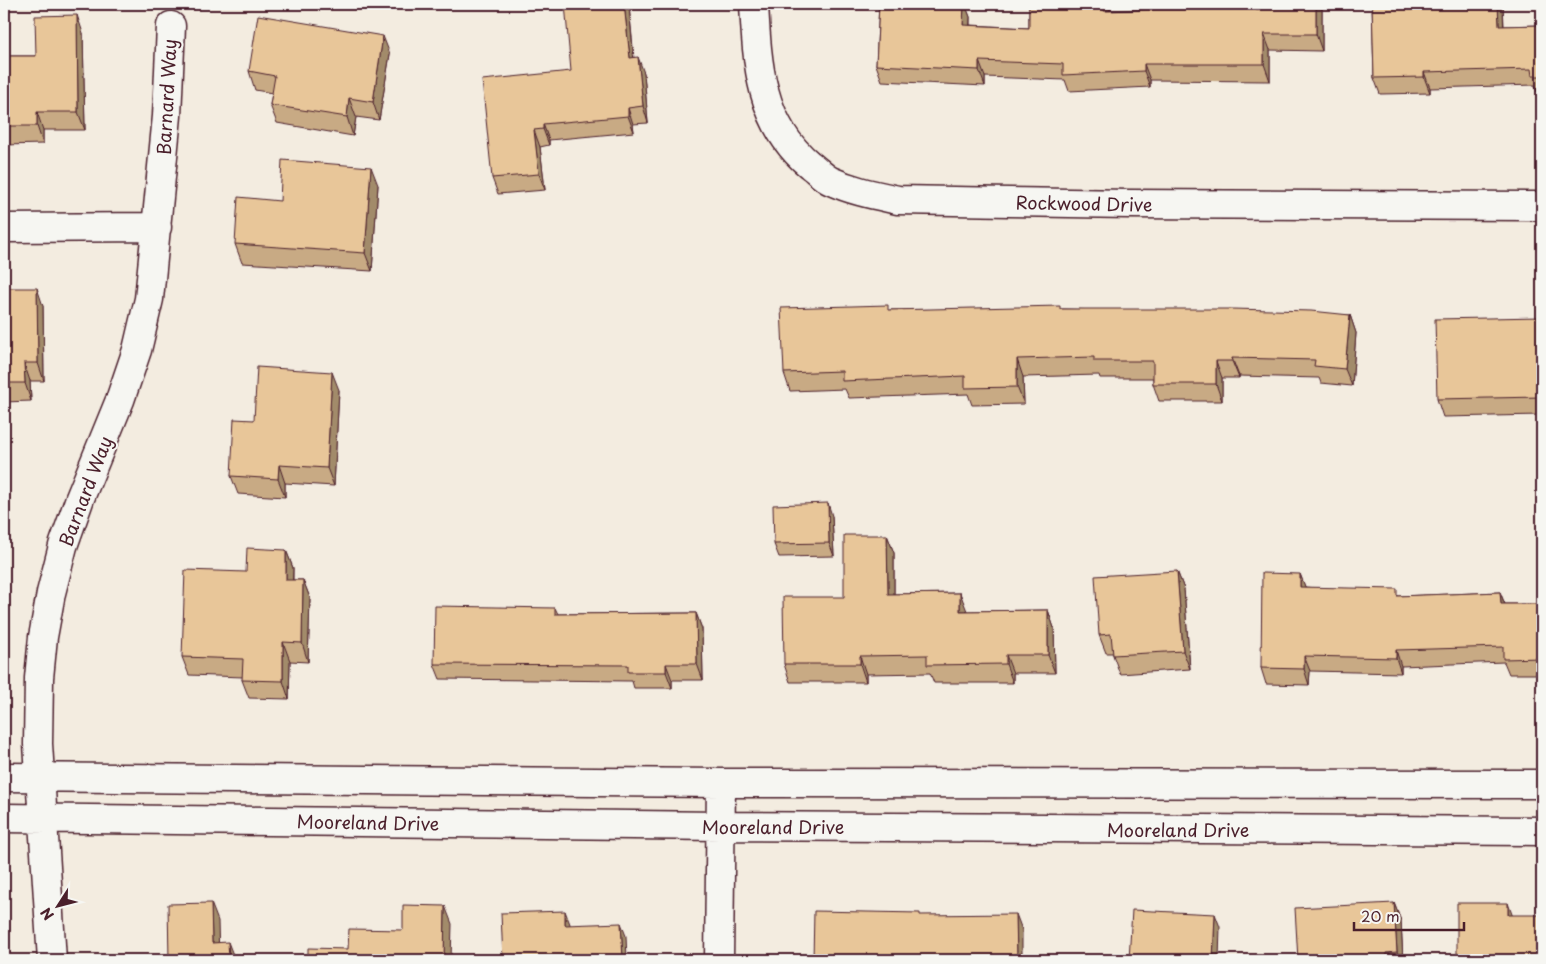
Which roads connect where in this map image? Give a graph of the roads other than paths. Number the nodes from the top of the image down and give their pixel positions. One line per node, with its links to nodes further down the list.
1 (754, 4): 3 (street, Rockwood Drive)
2 (170, 26): 4 (street, Barnard Way)
3 (1542, 206)
4 (157, 227): 5 (street); 7 (street, Barnard Way)
5 (4, 228)
6 (4, 778): 7 (street)
7 (41, 778): 8 (street); 11 (street, Barnard Way)
8 (721, 783): 9 (street); 12 (street)
9 (1542, 784)
10 (4, 818): 11 (street, Mooreland Drive)
11 (44, 819): 12 (street, Mooreland Drive); 14 (street, Barnard Way)
12 (720, 826): 13 (street, Mooreland Drive); 15 (street)
13 (1542, 831)
14 (52, 960)
15 (719, 960)

